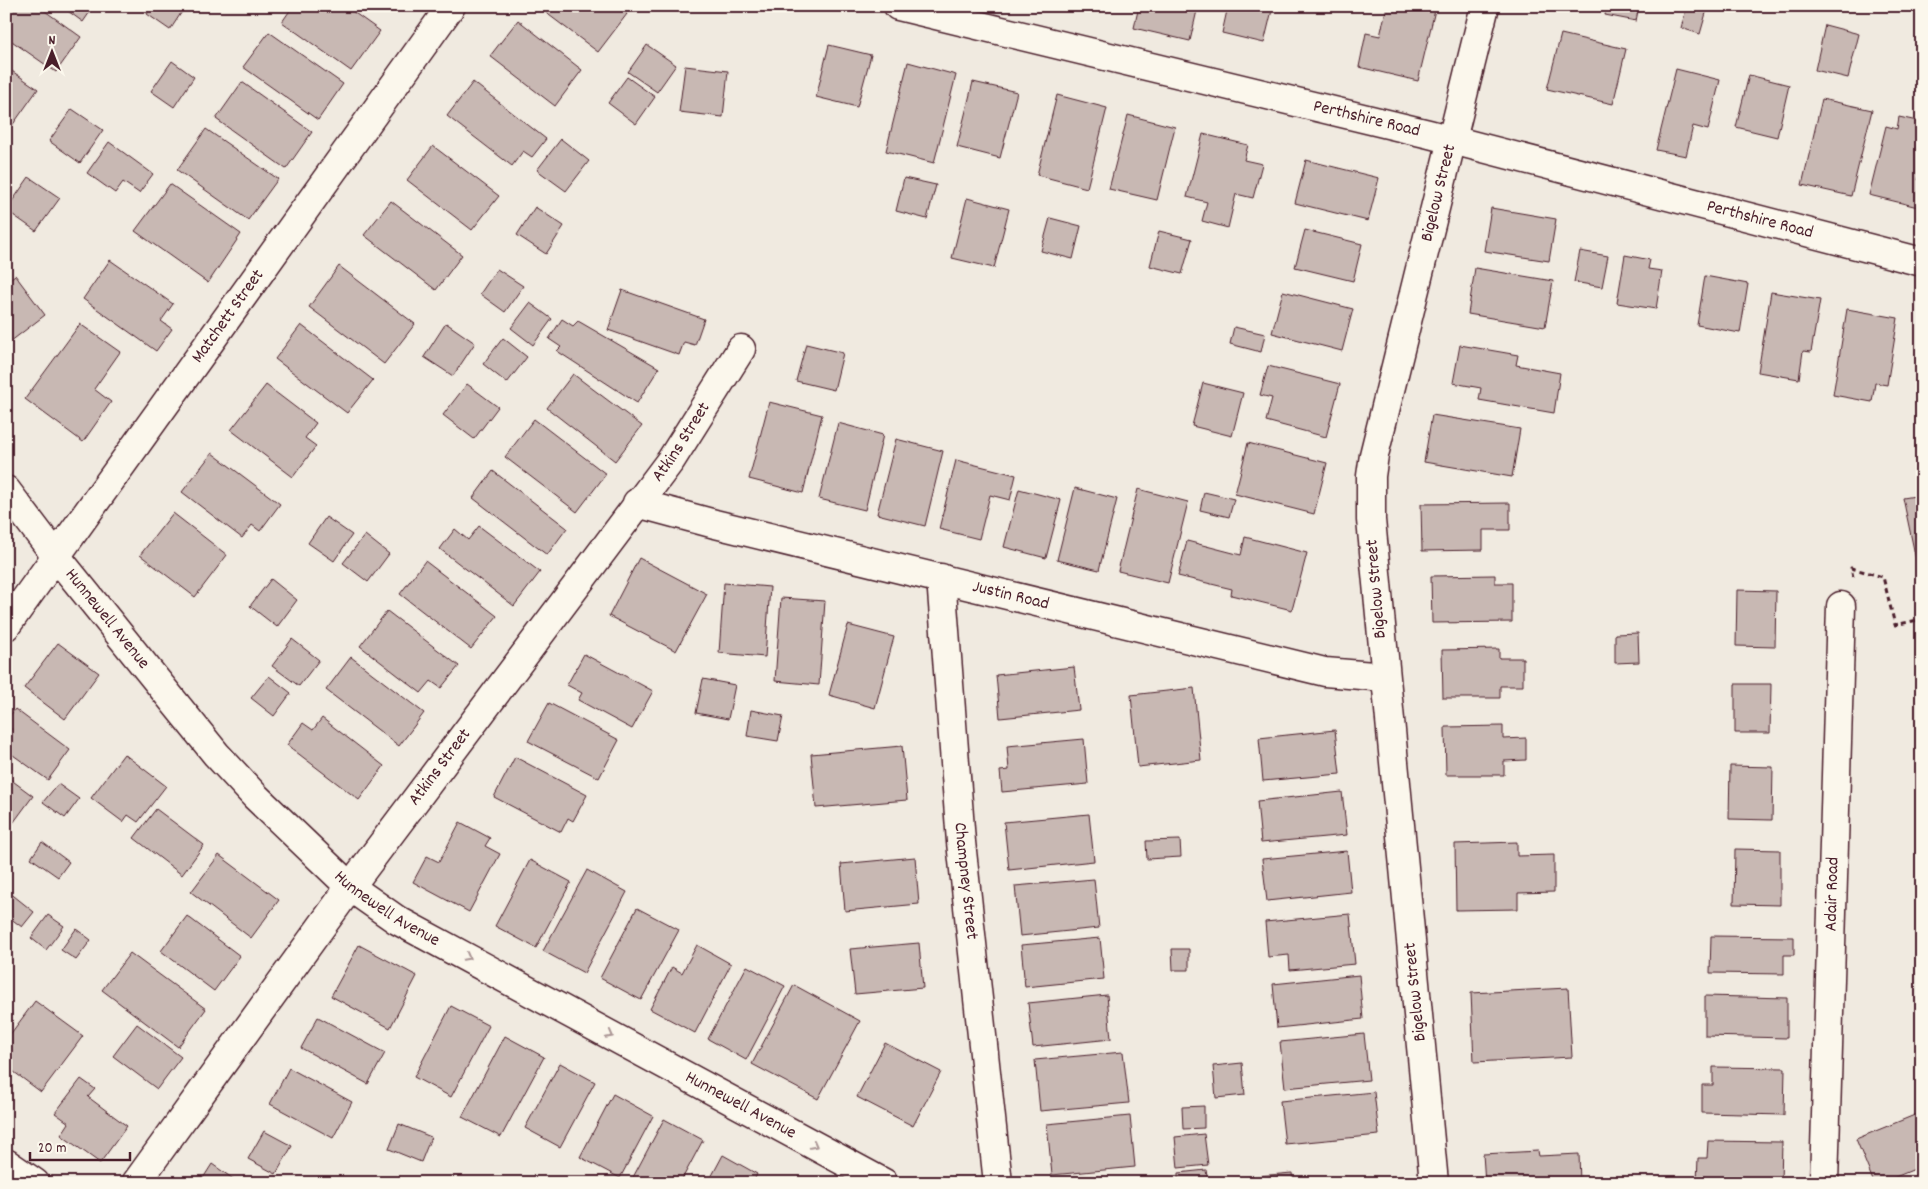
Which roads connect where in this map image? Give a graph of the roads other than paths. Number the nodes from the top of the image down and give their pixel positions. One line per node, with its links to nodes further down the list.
1 (450, 6): 9 (street, Matchett Street)
2 (898, 6): 4 (street, Perthshire Road)
3 (1485, 6): 4 (street, Bigelow Street)
4 (1450, 140): 5 (street, Perthshire Road); 13 (street, Bigelow Street)
5 (1922, 262)
6 (741, 349): 8 (street, Atkins Street)
7 (6, 490): 9 (street, Hunnewell Avenue)
8 (637, 503): 10 (street, Justin Road); 14 (street, Atkins Street)
9 (56, 556): 12 (street, Matchett Street); 14 (street, Hunnewell Avenue)
10 (941, 578): 13 (street, Justin Road); 19 (street, Champney Street)
11 (1842, 606): 21 (street, Adair Road)
12 (6, 626)
13 (1385, 677): 20 (street, Bigelow Street)
14 (350, 887): 17 (street, Atkins Street); 18 (street, Hunnewell Avenue, one-way to 18)
15 (6, 1163): 16 (street)
16 (35, 1183)
17 (136, 1183)
18 (884, 1183)
19 (998, 1183)
20 (1434, 1183)
21 (1824, 1183)

